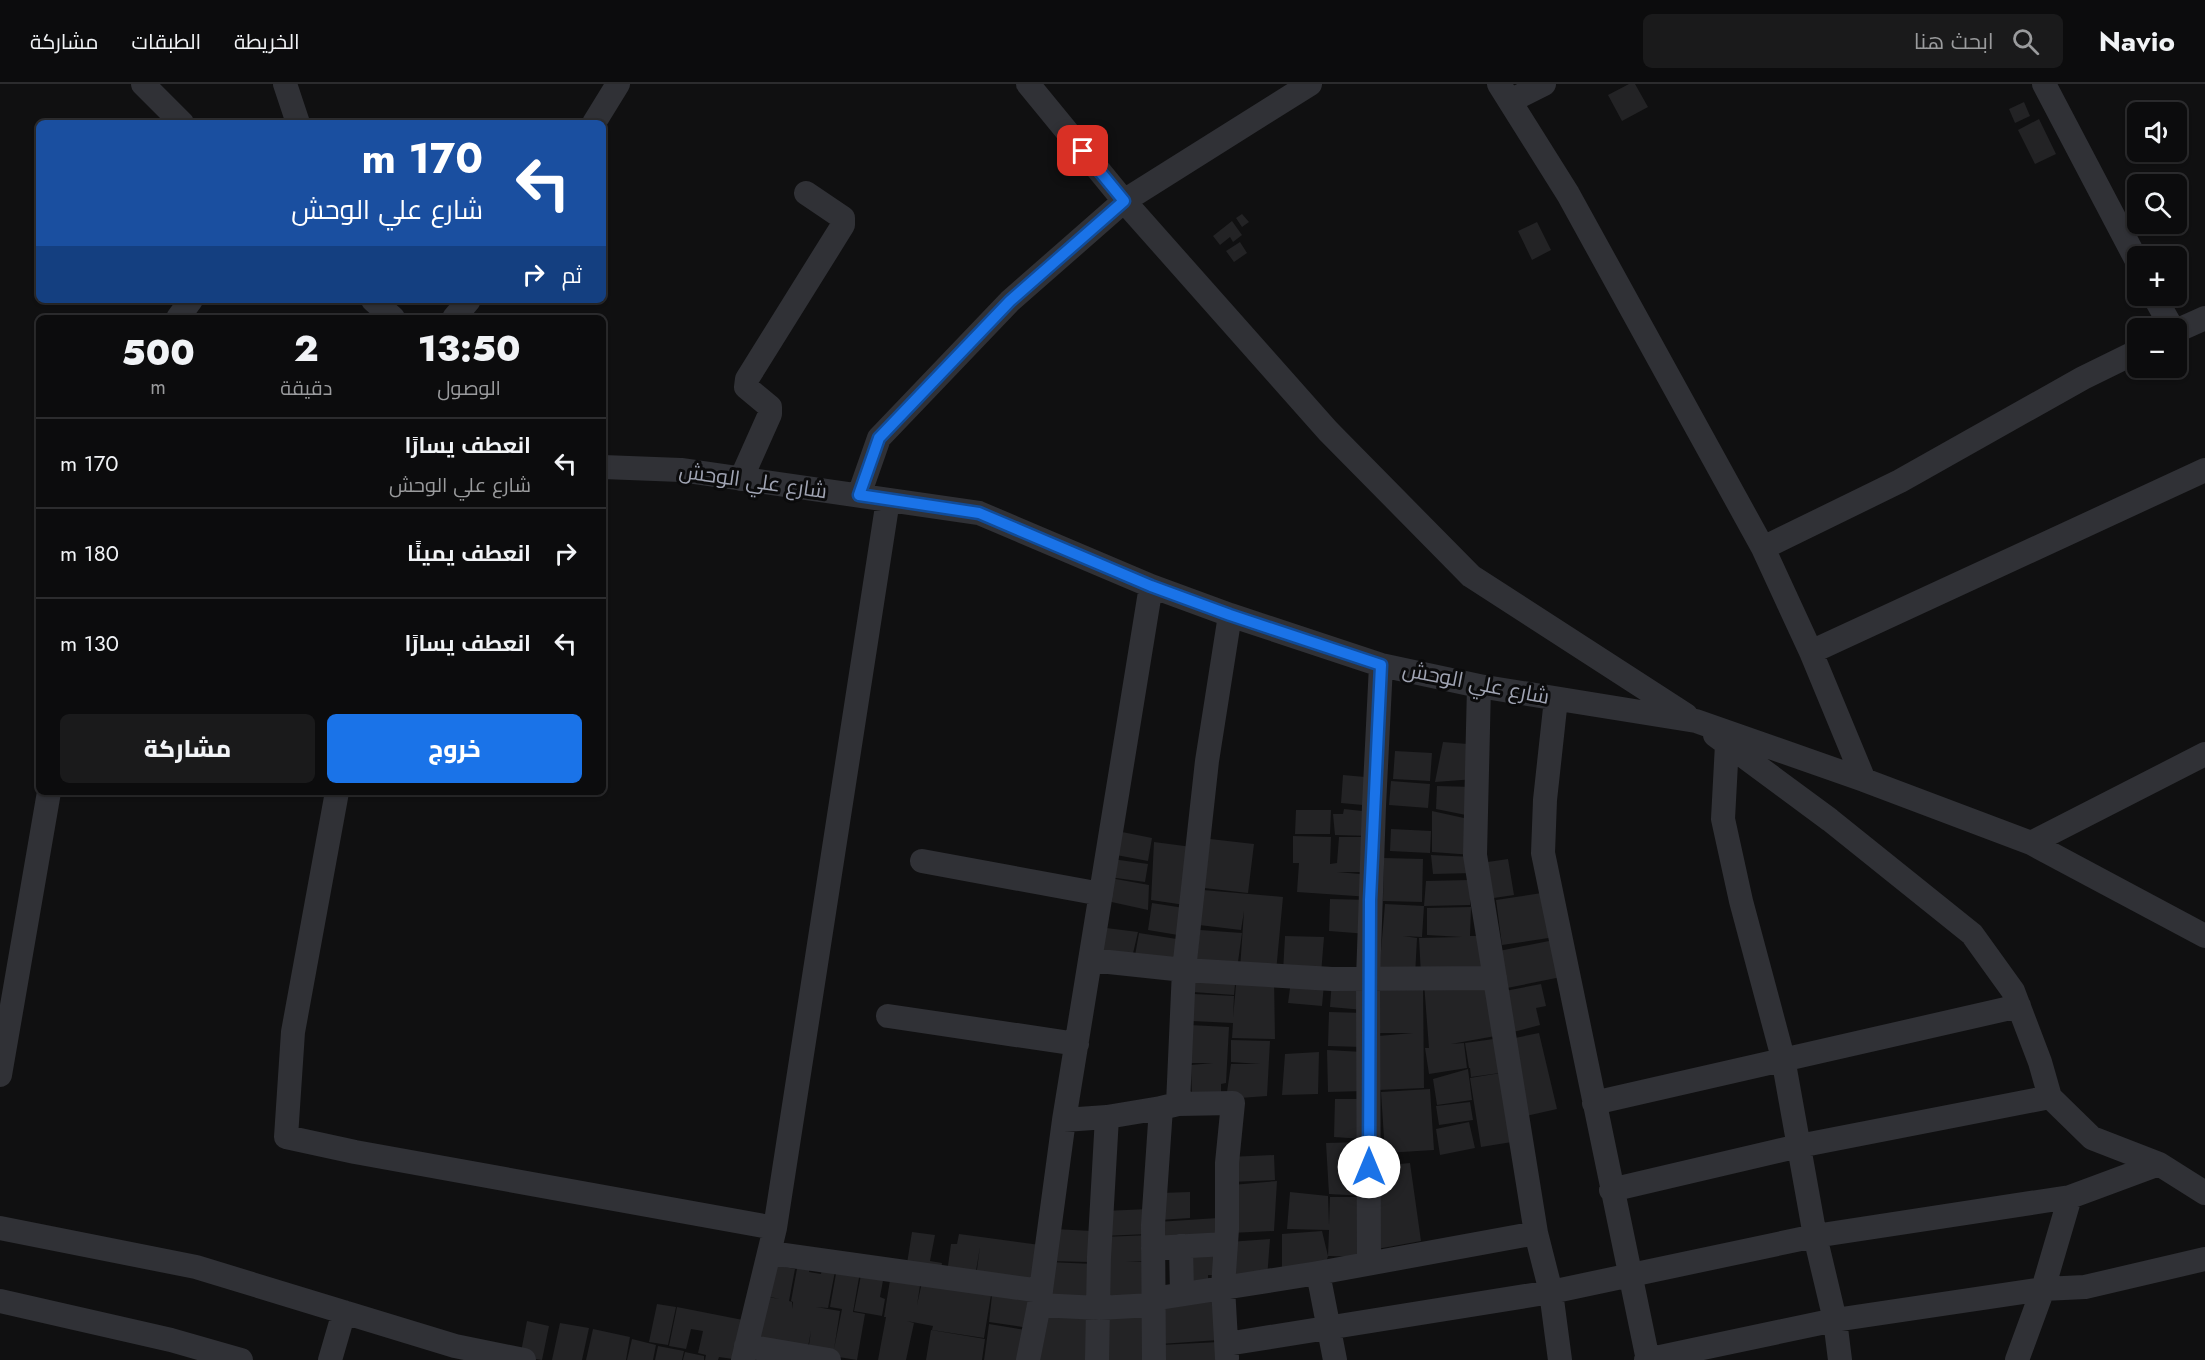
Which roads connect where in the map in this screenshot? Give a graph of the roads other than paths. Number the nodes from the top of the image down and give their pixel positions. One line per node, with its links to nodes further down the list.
1 (143, 84): 9 (street)
2 (285, 84): 10 (street)
3 (618, 84): 11 (street)
4 (1028, 84): 13 (street)
5 (1310, 84): 13 (street)
6 (1544, 84): 8 (street)
7 (2044, 84): 14 (street)
8 (1504, 92): 27 (street)
9 (179, 120)
10 (297, 120)
11 (596, 120)
12 (806, 194): 24 (street)
13 (1124, 201): 25 (street); 34 (street)
14 (2129, 246)
15 (376, 303): 17 (street)
16 (466, 303): 18 (street)
17 (390, 315)
18 (456, 315)
19 (2205, 318): 20 (street)
20 (2187, 326)
21 (2127, 356): 27 (street)
22 (606, 467): 24 (street, شارع علي الوحش)
23 (2205, 470): 30 (street)
24 (741, 478): 25 (street, شارع علي الوحش)
25 (859, 495): 26 (street, شارع علي الوحش)
26 (888, 500): 28 (street, شارع علي الوحش); 64 (street)
27 (1763, 548): 30 (street)
28 (1151, 586): 29 (street, شارع علي الوحش); 42 (street)
29 (1230, 615): 31 (street, شارع علي الوحش); 45 (street)
30 (1811, 652): 37 (street)
31 (1381, 665): 32 (street, شارع علي الوحش); 47 (street)
32 (1479, 686): 33 (street, شارع علي الوحش); 46 (street)
33 (1556, 699): 34 (street, شارع علي الوحش); 54 (street)
34 (1696, 721): 35 (street); 37 (street)
35 (1727, 744): 48 (street); 51 (street)
36 (2205, 754): 40 (street)
37 (1864, 780): 40 (street)
38 (47, 795): 52 (street)
39 (336, 795): 64 (street)
40 (2031, 843): 43 (street)
41 (922, 861): 42 (street)
42 (1101, 894): 44 (street)
43 (2205, 936)
44 (1090, 960): 45 (street); 50 (street)
45 (1184, 970): 47 (street); 55 (street)
46 (1495, 978): 47 (street); 65 (street)
47 (1368, 979): 72 (street)
48 (2019, 1006): 51 (street); 53 (street)
49 (888, 1016): 50 (street)
50 (1077, 1044): 57 (street)
51 (1783, 1059): 54 (street); 58 (street)
52 (0, 1076)
53 (2050, 1097): 58 (street); 59 (street)
54 (1594, 1102): 60 (street)
55 (1170, 1106): 56 (street); 67 (street); 69 (street)
56 (1107, 1117): 57 (street); 82 (street)
57 (1064, 1120): 79 (street)
58 (1799, 1146): 60 (street); 66 (street)
59 (2159, 1164): 61 (street); 62 (street)
60 (1611, 1190): 74 (street)
61 (2205, 1193)
62 (2070, 1197): 66 (street); 76 (street)
63 (0, 1228): 83 (street)
64 (775, 1228): 70 (street)
65 (1536, 1233): 72 (street); 77 (street)
66 (1815, 1236): 74 (street); 84 (street)
67 (1226, 1244): 68 (street); 75 (street)
68 (1181, 1246): 69 (street); 78 (street)
69 (1153, 1248): 81 (street)
70 (770, 1253): 79 (street); 87 (street)
71 (2205, 1259): 76 (street)
72 (1369, 1263): 73 (street)
73 (1318, 1273): 75 (street); 85 (street)
74 (1632, 1275): 77 (street); 97 (street)
75 (1223, 1287): 78 (street); 86 (street)
76 (2043, 1289): 84 (street); 99 (street)
77 (1551, 1292): 85 (street); 96 (street)
78 (1182, 1294): 81 (street)
79 (1040, 1298): 82 (street); 92 (street)
80 (0, 1301): 88 (street)
81 (1152, 1305): 82 (street); 94 (street)
82 (1099, 1308): 93 (street)
83 (344, 1312): 89 (street); 90 (street)
84 (1835, 1320): 97 (street); 98 (street)
85 (1328, 1329): 86 (street); 95 (street)
86 (1227, 1352)
87 (744, 1353): 91 (street)
88 (241, 1360)
89 (330, 1360)
90 (524, 1360)
91 (829, 1360)
92 (1028, 1360)
93 (1097, 1360)
94 (1154, 1360)
95 (1335, 1360)
96 (1560, 1360)
97 (1647, 1360)
98 (1840, 1360)
99 (2017, 1360)

